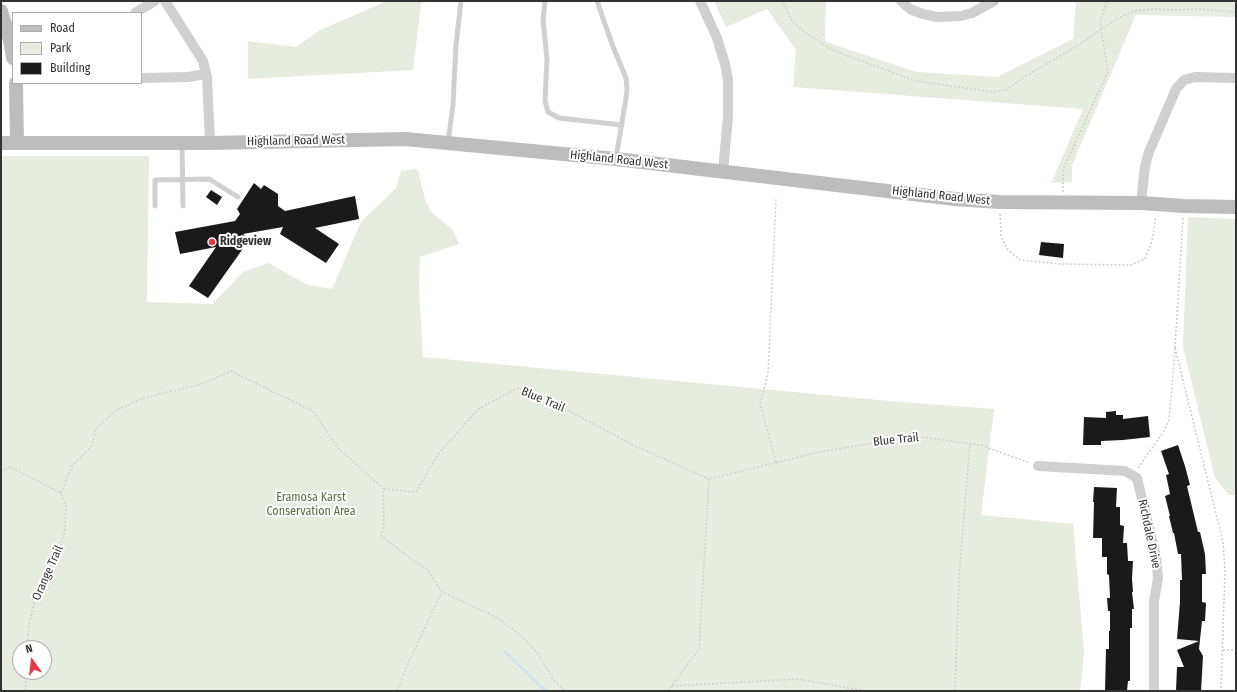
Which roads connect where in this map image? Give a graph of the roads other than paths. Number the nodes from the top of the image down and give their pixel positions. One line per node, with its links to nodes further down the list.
1 (155, 1): 10 (street)
2 (166, 1): 12 (street)
3 (461, 1): 21 (lane)
4 (545, 1): 16 (lane)
5 (597, 1): 16 (lane)
6 (700, 1): 23 (street)
7 (901, 1): 8 (street)
8 (994, 1)
9 (1, 11): 11 (street)
10 (137, 12)
11 (12, 52)
12 (206, 74): 13 (street); 20 (street)
13 (142, 78)
14 (1236, 78): 26 (street)
15 (16, 84): 17 (street)
16 (622, 125): 22 (lane)
17 (17, 142): 18 (street, Highland Road West); 19 (street, Highland Road West)
18 (1, 143)
19 (182, 143): 20 (street, Highland Road West); 24 (lane)
20 (210, 143): 21 (street, Highland Road West)
21 (448, 143): 22 (street, Highland Road West)
22 (616, 159): 23 (street, Highland Road West)
23 (723, 170): 26 (street, Highland Road West)
24 (182, 180): 25 (lane); 27 (lane); 28 (lane)
25 (238, 197)
26 (1141, 203): 29 (street, Highland Road West)
27 (155, 206)
28 (183, 206)
29 (1236, 207)
30 (1038, 466): 31 (street, Richdale Drive)
31 (1154, 691)

